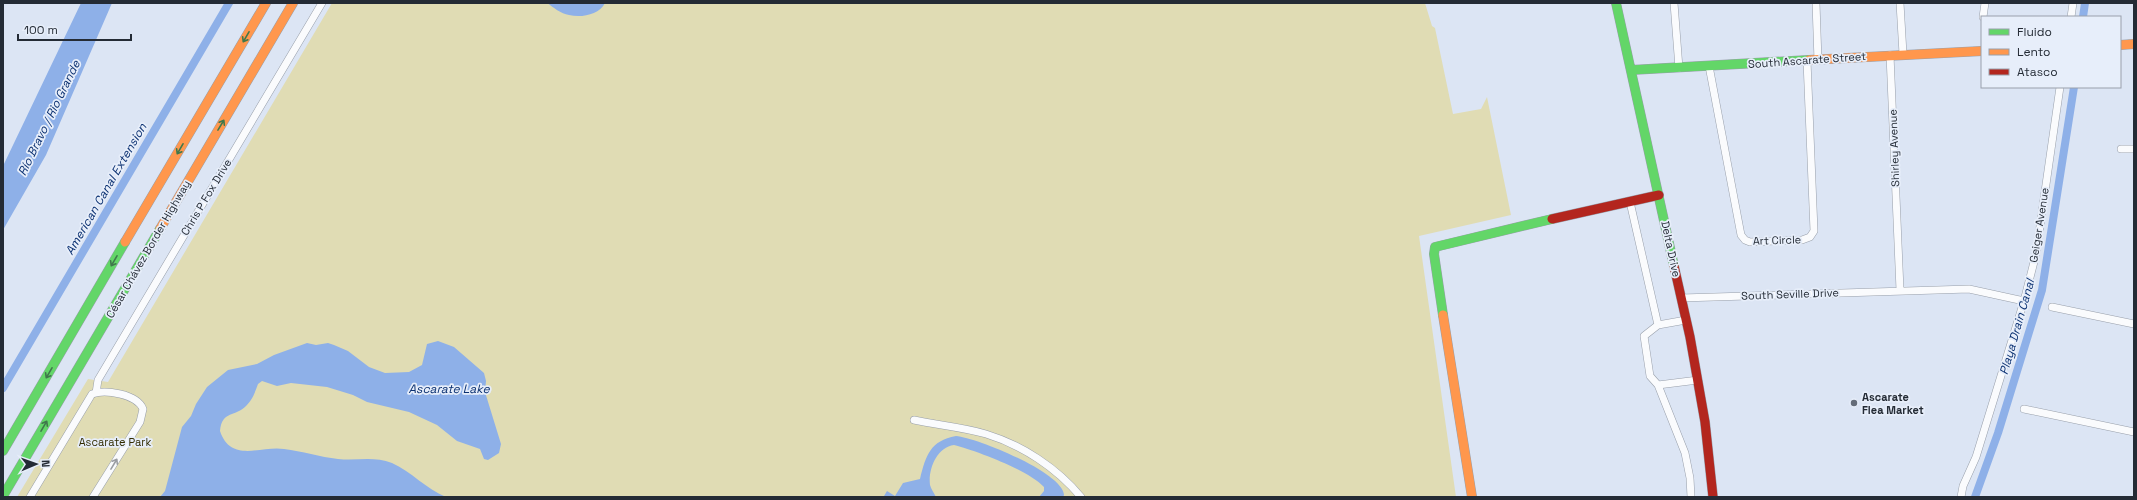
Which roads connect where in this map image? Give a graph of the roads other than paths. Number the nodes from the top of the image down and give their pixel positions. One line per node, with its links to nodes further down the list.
1 (266, 3): 40 (main road, César Chávez Border Highway, one-way to 40)
2 (293, 3): 41 (main road, César Chávez Border Highway, one-way to 2)
3 (322, 3): 36 (street, Chris P Fox Drive)
4 (1616, 3): 21 (main road, Delta Drive)
5 (1674, 3): 20 (street)
6 (1816, 3): 18 (street)
7 (1900, 3): 15 (street)
8 (1985, 3): 10 (street)
9 (2073, 3): 11 (street)
10 (1982, 16)
11 (2070, 16)
12 (2134, 44): 13 (main road)
13 (2121, 45)
14 (1981, 51): 15 (main road, South Ascarate Street)
15 (1903, 54): 16 (main road, South Ascarate Street)
16 (1890, 55): 18 (main road, South Ascarate Street); 27 (street, Shirley Avenue)
17 (1807, 61): 18 (main road, South Ascarate Street); 19 (main road, South Ascarate Street); 19 (street, Art Circle)
18 (1818, 61)
19 (1709, 66): 20 (main road, South Ascarate Street)
20 (1679, 68): 21 (main road, South Ascarate Street)
21 (1631, 70): 25 (main road, Delta Drive)
22 (2060, 88): 29 (street, Geiger Avenue)
23 (2121, 149): 24 (street)
24 (2134, 149)
25 (1659, 195): 26 (main road); 28 (main road, Delta Drive)
26 (1630, 202): 33 (street); 45 (main road)
27 (1900, 290): 28 (street, South Seville Drive); 29 (street, South Seville Drive)
28 (1681, 298): 31 (main road, Delta Drive)
29 (2024, 301): 48 (street, Geiger Avenue)
30 (2052, 307): 32 (street)
31 (1686, 320): 33 (street); 34 (main road, Delta Drive)
32 (2134, 324)
33 (1658, 325): 35 (street)
34 (1698, 380): 35 (street); 47 (main road, Delta Drive)
35 (1658, 385): 46 (street)
36 (96, 393): 42 (street); 43 (street, one-way to 36)
37 (2024, 409): 39 (street)
38 (914, 420): 44 (street)
39 (2134, 432)
40 (3, 451)
41 (3, 496)
42 (30, 497)
43 (93, 497)
44 (1081, 497)
45 (1472, 497)
46 (1691, 497)
47 (1713, 497)
48 (1961, 497)

